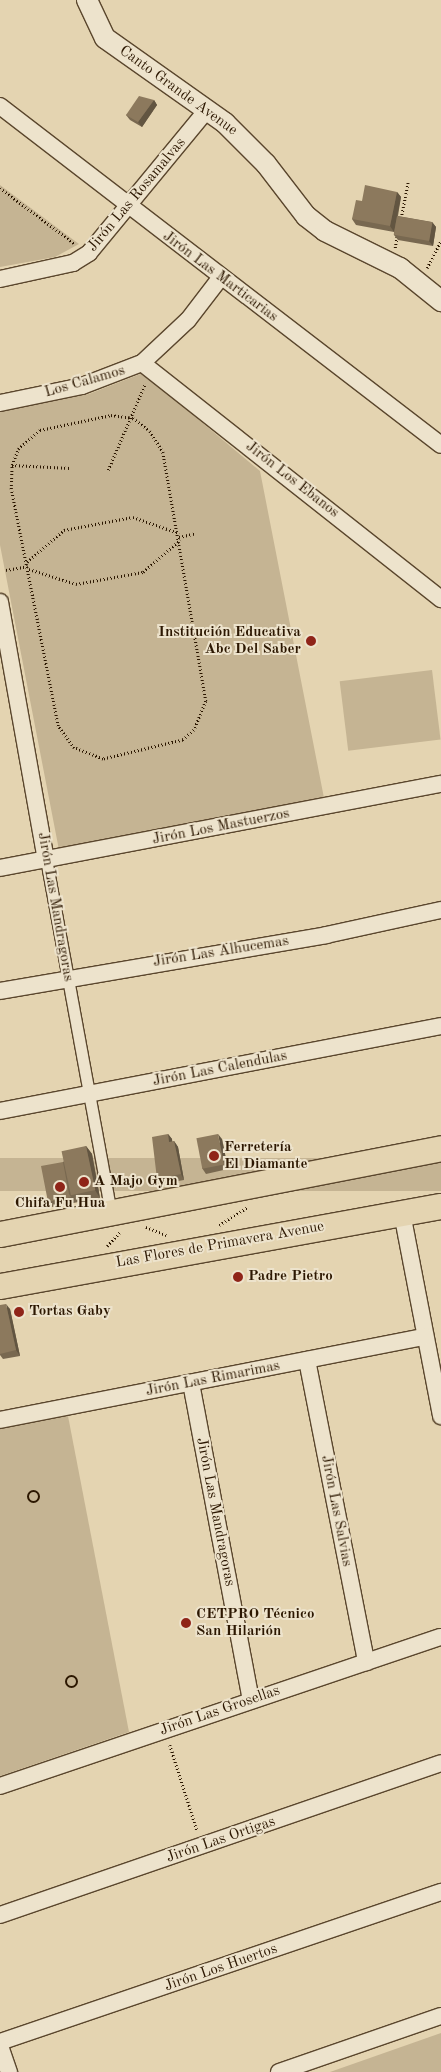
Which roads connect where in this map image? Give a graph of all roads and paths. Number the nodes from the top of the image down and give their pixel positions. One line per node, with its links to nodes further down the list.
1 (87, 0): 3 (street, Canto Grande Avenue)
2 (0, 106): 6 (street, Jirón Las Marticarias)
3 (206, 111): 6 (street, Jirón Las Rosamalvas); 9 (street, Canto Grande Avenue)
4 (408, 183): 9 (path)
5 (0, 188): 8 (path)
6 (126, 208): 10 (street, Jirón Las Marticarias); 11 (street, Jirón Las Rosamalvas)
7 (441, 241): 12 (path)
8 (76, 245)
9 (391, 264): 12 (street, Canto Grande Avenue)
10 (221, 277): 14 (street, Los Calamos); 18 (street, Jirón Las Marticarias)
11 (0, 279)
12 (419, 283): 13 (street, Canto Grande Avenue)
13 (441, 301)
14 (142, 363): 16 (street, Los Calamos); 27 (street, Jirón Los Ebanos)
15 (145, 384): 17 (path)
16 (0, 403)
17 (133, 418): 19 (path); 21 (path); 22 (path)
18 (441, 445)
19 (12, 465): 20 (path); 25 (path)
20 (70, 468)
21 (108, 470)
22 (178, 532): 24 (path); 25 (path)
23 (196, 533): 24 (path)
24 (179, 539): 25 (path); 25 (path)
25 (28, 566): 26 (path)
26 (6, 570)
27 (441, 599)
28 (0, 602): 30 (street, Jirón Las Mandragoras)
29 (441, 784): 30 (street, Jirón Los Mastuerzos)
30 (46, 859): 31 (street, Jirón Los Mastuerzos); 33 (street, Jirón Las Mandragoras)
31 (0, 868)
32 (441, 910): 33 (street, Jirón Las Alhucemas)
33 (68, 977): 34 (street, Jirón Las Alhucemas); 36 (street, Jirón Las Mandragoras)
34 (0, 991)
35 (441, 1026): 36 (street, Jirón Las Calendulas)
36 (89, 1094): 37 (street, Jirón Las Calendulas); 40 (street, Jirón Las Mandragoras)
37 (0, 1111)
38 (441, 1148): 40 (main road)
39 (441, 1206): 41 (main road, Las Flores de Primavera Avenue)
40 (112, 1212): 42 (main road)
41 (402, 1213): 43 (main road, Las Flores de Primavera Avenue); 44 (street)
42 (0, 1234)
43 (0, 1286)
44 (425, 1337): 45 (street, Jirón Las Rimarimas); 47 (street)
45 (307, 1360): 46 (street, Jirón Las Rimarimas); 51 (street, Jirón Las Salvias)
46 (191, 1383): 48 (street, Jirón Las Rimarimas); 53 (street, Jirón Las Mandragoras)
47 (441, 1416)
48 (0, 1420)
49 (28, 1494): 49 (path)
50 (441, 1637): 51 (street, Jirón Las Grosellas)
51 (366, 1662): 53 (street, Jirón Las Grosellas)
52 (67, 1677): 52 (path)
53 (251, 1700): 54 (street, Jirón Las Grosellas)
54 (166, 1730): 56 (street, Jirón Las Grosellas); 57 (path)
55 (441, 1763): 57 (street, Jirón Las Ortigas)
56 (0, 1786)
57 (202, 1846): 59 (street, Jirón Las Ortigas)
58 (441, 1892): 61 (street, Jirón Los Huertos)
59 (0, 1915)
60 (441, 2016): 64 (street)
61 (0, 2042)
62 (0, 2046): 63 (street)
63 (9, 2072)
64 (278, 2072)

